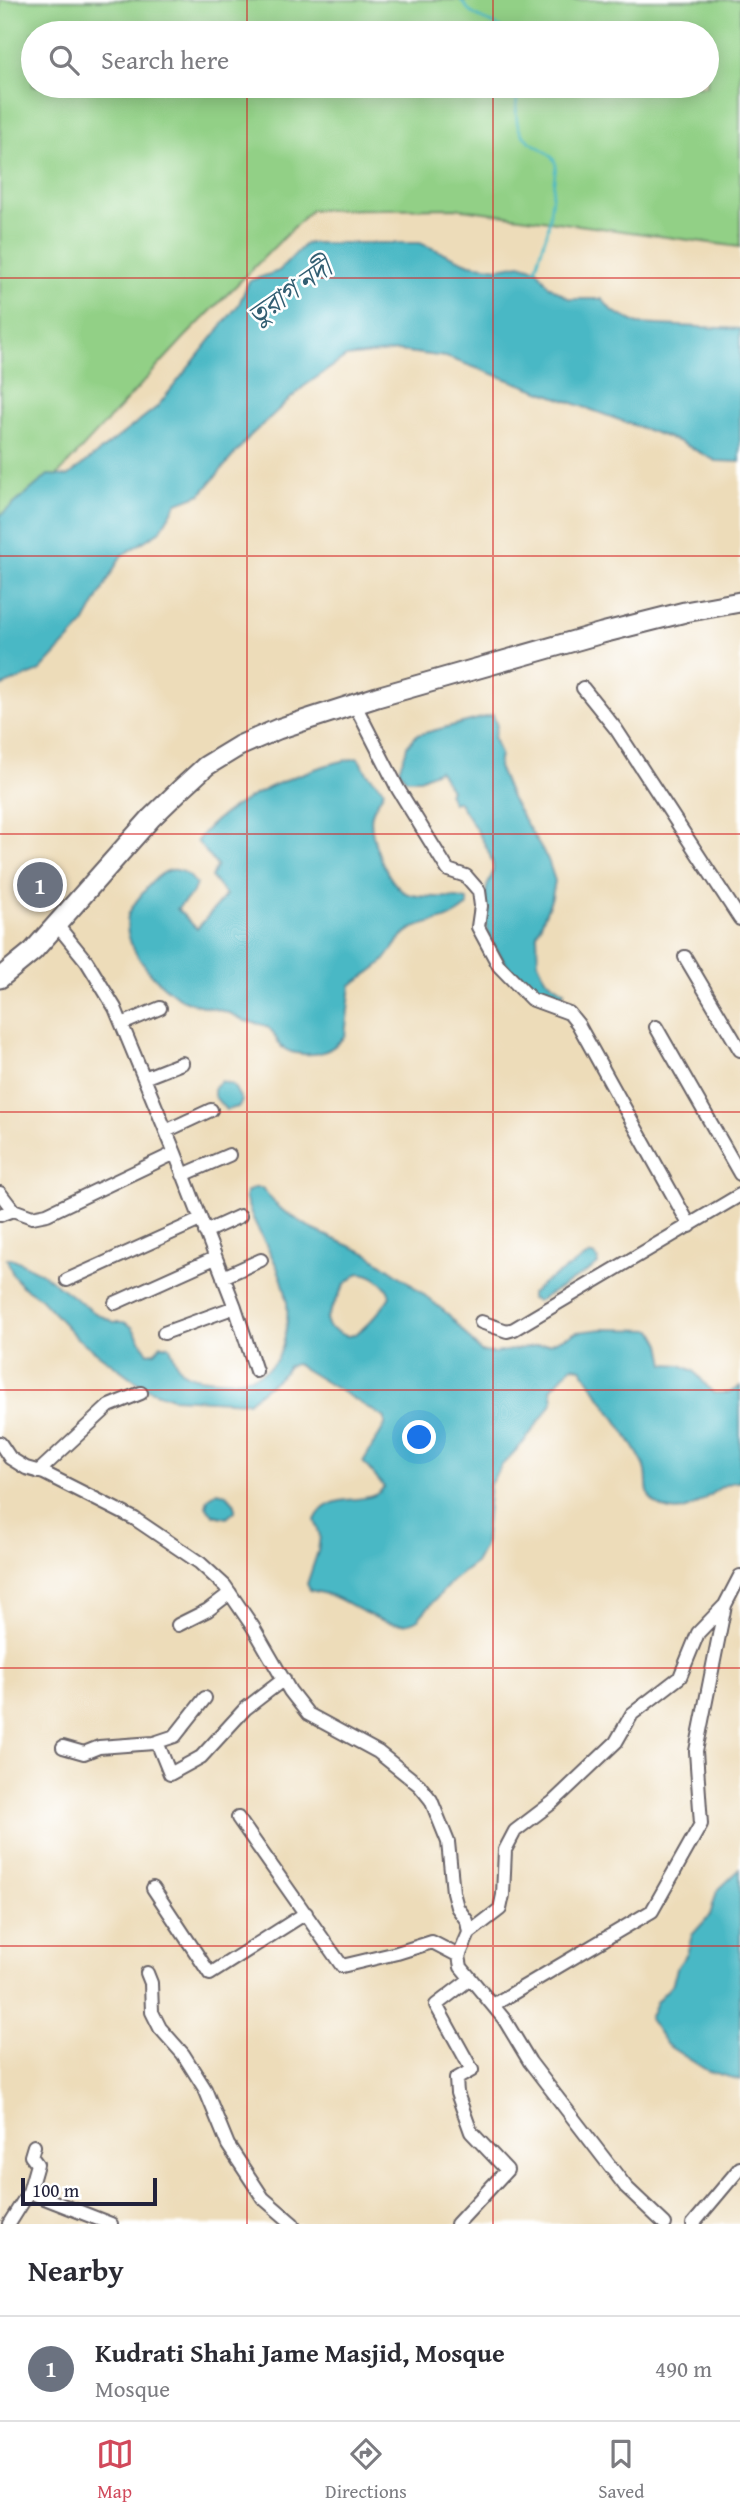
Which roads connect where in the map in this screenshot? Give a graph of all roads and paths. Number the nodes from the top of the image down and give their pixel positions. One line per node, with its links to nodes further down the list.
1 (740, 602): 3 (highway)
2 (583, 688): 4 (street)
3 (355, 705): 5 (highway); 26 (street)
4 (740, 919)
5 (57, 925): 7 (highway); 9 (street)
6 (685, 957): 11 (street)
7 (0, 978)
8 (160, 1008): 9 (street)
9 (122, 1024): 13 (street)
10 (656, 1027): 18 (street)
11 (740, 1051)
12 (182, 1063): 13 (street)
13 (144, 1078): 15 (street)
14 (211, 1110): 15 (street)
15 (166, 1131): 16 (street)
16 (175, 1153): 19 (street); 22 (street)
17 (229, 1155): 19 (street)
18 (740, 1174)
19 (183, 1175): 25 (street)
20 (0, 1193): 22 (street)
21 (740, 1195): 26 (street)
22 (13, 1210): 23 (street)
23 (0, 1215)
24 (240, 1216): 25 (street)
25 (202, 1226): 27 (street); 30 (street)
26 (690, 1226): 33 (street)
27 (215, 1258): 29 (street); 31 (street)
28 (261, 1260): 29 (street)
29 (223, 1277): 32 (street)
30 (68, 1280)
31 (115, 1303)
32 (235, 1307): 34 (street); 35 (street)
33 (481, 1322)
34 (164, 1333)
35 (256, 1371)
36 (141, 1393): 38 (street)
37 (0, 1443): 38 (street)
38 (38, 1472): 40 (street)
39 (740, 1576): 41 (street)
40 (230, 1593): 42 (street); 43 (street)
41 (725, 1605): 50 (street); 54 (street)
42 (178, 1625)
43 (284, 1679): 45 (street); 50 (street)
44 (205, 1698): 45 (street)
45 (157, 1742): 46 (street)
46 (63, 1746)
47 (238, 1818): 49 (street)
48 (153, 1888): 49 (street)
49 (306, 1913): 51 (street)
50 (469, 1933): 51 (street)
51 (459, 1956): 53 (street)
52 (147, 1973): 60 (street)
53 (470, 1979): 54 (street); 61 (street)
54 (494, 2005): 62 (street)
55 (34, 2146): 57 (street)
56 (740, 2168): 63 (street)
57 (29, 2192): 58 (street); 59 (street)
58 (9, 2224)
59 (111, 2224)
60 (293, 2224)
61 (457, 2224)
62 (665, 2224)
63 (693, 2224)

